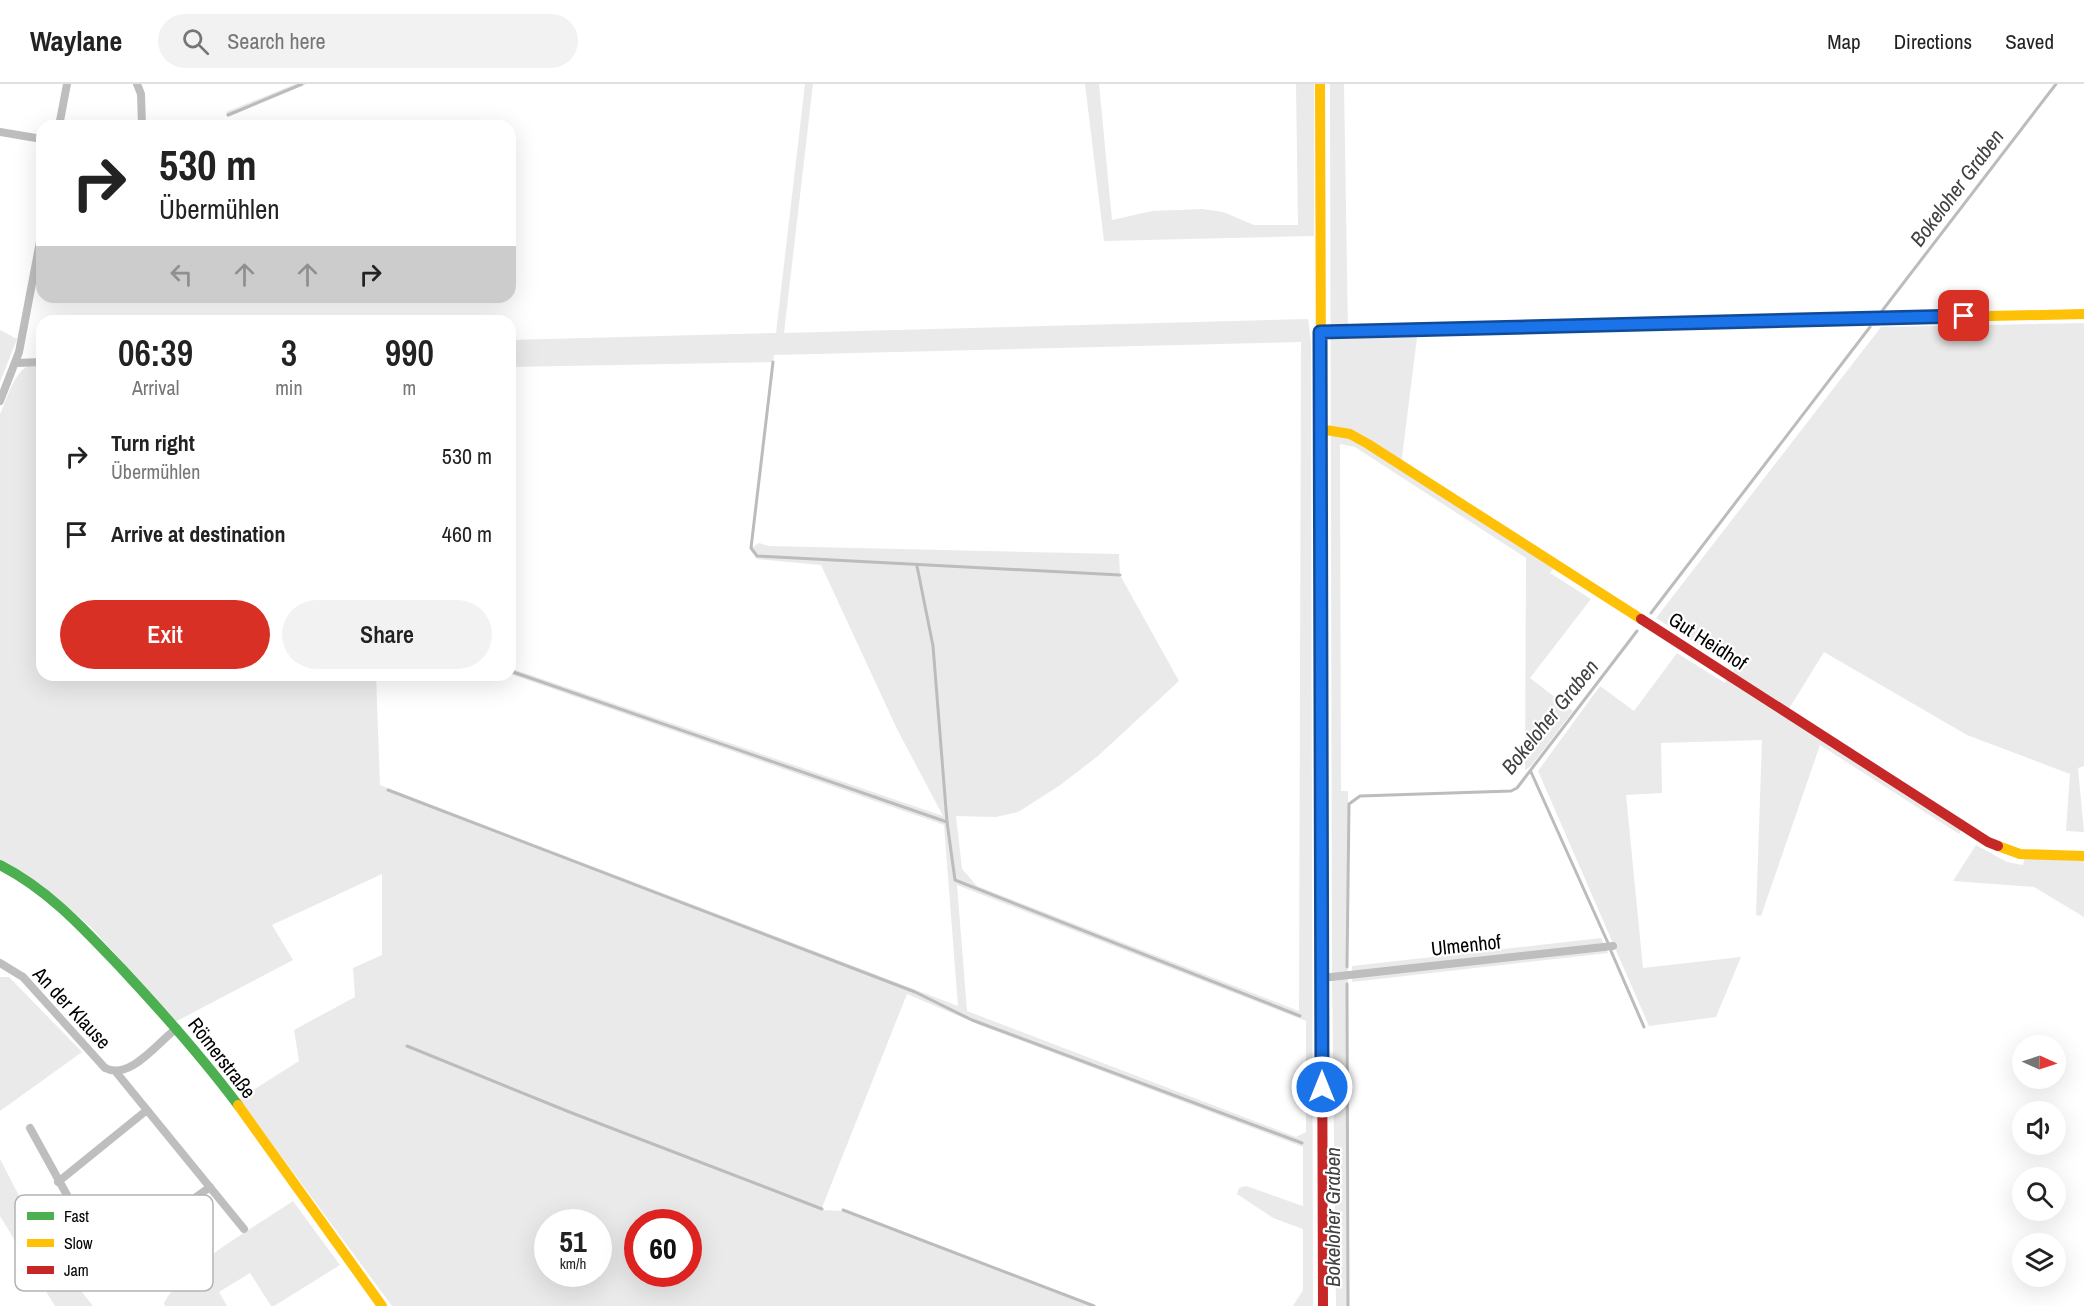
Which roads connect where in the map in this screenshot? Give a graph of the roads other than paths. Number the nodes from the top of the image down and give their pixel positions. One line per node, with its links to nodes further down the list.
1 (67, 84): 4 (street)
2 (1320, 84): 10 (street)
3 (138, 85): 5 (street)
4 (60, 120)
5 (141, 120)
6 (0, 132): 7 (street)
7 (36, 138)
8 (36, 261): 12 (street)
9 (2084, 314): 10 (street)
10 (1320, 332): 14 (street)
11 (36, 362): 12 (street)
12 (16, 363): 13 (street)
13 (0, 401)
14 (1320, 429): 15 (street, Gut Heidhof); 19 (street)
15 (2084, 856)
16 (0, 865): 20 (street, Römerstraße)
17 (1613, 946): 19 (street, Ulmenhof)
18 (0, 963): 21 (street, An der Klause)
19 (1322, 978): 30 (street)
20 (177, 1028): 21 (street, An der Klause); 29 (street, Römerstraße)
21 (116, 1072): 22 (street)
22 (147, 1110): 24 (street); 25 (street)
23 (30, 1128): 24 (street)
24 (58, 1182): 26 (street)
25 (210, 1187): 27 (street); 28 (street)
26 (66, 1195)
27 (199, 1195)
28 (243, 1229)
29 (382, 1306)
30 (1323, 1306)

